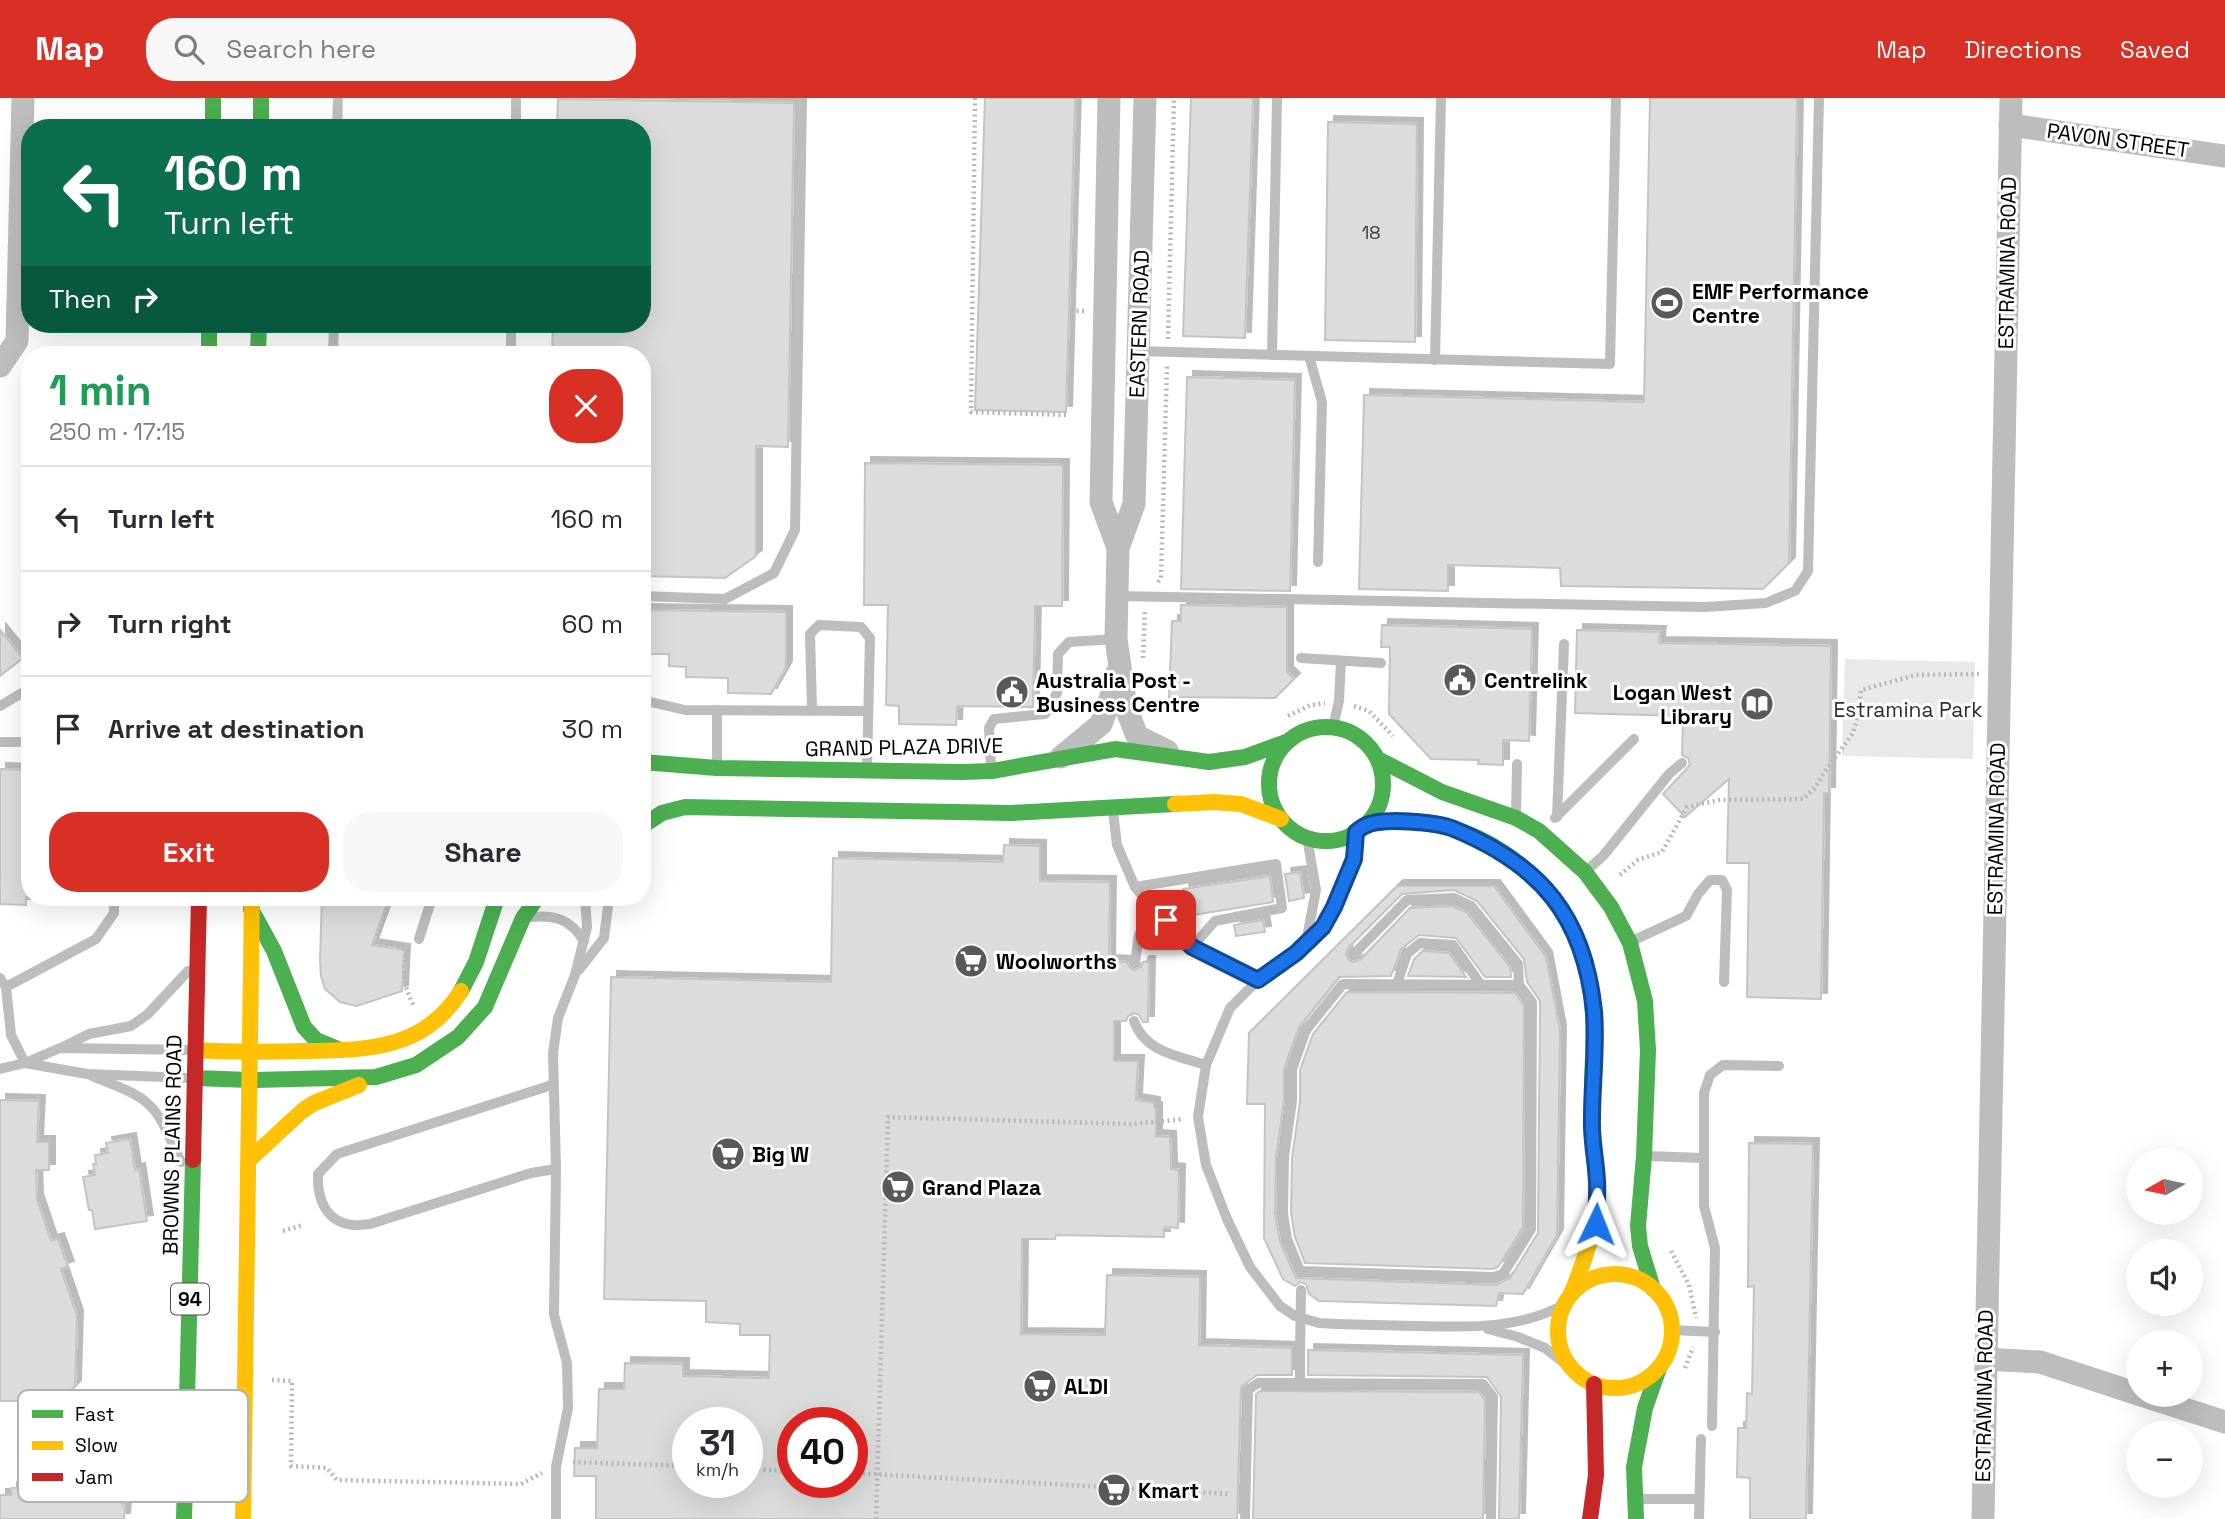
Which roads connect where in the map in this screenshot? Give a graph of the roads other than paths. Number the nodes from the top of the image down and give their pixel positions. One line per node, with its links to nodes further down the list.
1 (23, 98): 14 (street)
2 (213, 98): 15 (street)
3 (261, 98): 16 (street)
4 (338, 98): 17 (lane)
5 (516, 98): 18 (lane)
6 (802, 98): 29 (lane)
7 (1109, 98): 27 (street, EASTERN ROAD)
8 (1145, 98): 22 (street, EASTERN ROAD)
9 (1276, 98): 23 (lane)
10 (1441, 98): 25 (lane)
11 (1616, 98): 25 (lane)
12 (1819, 98): 30 (lane)
13 (2011, 98): 19 (street, ESTRAMINA ROAD)
14 (22, 119)
15 (213, 119)
16 (261, 119)
17 (337, 119)
18 (516, 119)
19 (2010, 125): 20 (street, PAVON STREET); 119 (street, ESTRAMINA ROAD)
20 (2225, 156)
21 (21, 167): 26 (street)
22 (1138, 351): 23 (lane); 27 (street, EASTERN ROAD)
23 (1272, 355): 24 (lane)
24 (1309, 356): 25 (lane); 28 (lane)
25 (1435, 360)
26 (1, 366)
27 (1118, 548): 30 (street, EASTERN ROAD)
28 (1318, 562)
29 (651, 596)
30 (1116, 596): 31 (street, EASTERN ROAD)
31 (1116, 639): 35 (street, EASTERN ROAD); 56 (lane)
32 (1564, 644): 58 (lane)
33 (1301, 658): 34 (lane)
34 (1341, 661): 36 (lane); 43 (lane)
35 (1119, 663): 48 (street, EASTERN ROAD); 49 (street, EASTERN ROAD)
36 (1381, 663)
37 (21, 693): 39 (lane)
38 (651, 702): 40 (lane)
39 (0, 706)
40 (717, 710): 41 (lane); 54 (lane)
41 (811, 710): 42 (lane); 42 (lane)
42 (867, 711): 55 (lane)
43 (1333, 727): 47 (street); 50 (street)
44 (1634, 739): 58 (lane)
45 (0, 742): 46 (lane)
46 (19, 742)
47 (1286, 742): 49 (street, GRAND PLAZA DRIVE); 61 (street)
48 (1061, 758): 49 (street, GRAND PLAZA DRIVE); 56 (street, GRAND PLAZA DRIVE)
49 (1182, 758)
50 (1378, 759): 60 (street); 62 (street)
51 (651, 763): 54 (street, GRAND PLAZA DRIVE)
52 (1682, 763): 65 (lane)
53 (1517, 764): 60 (lane)
54 (717, 768): 55 (street, GRAND PLAZA DRIVE)
55 (867, 771): 56 (street, GRAND PLAZA DRIVE)
56 (992, 771)
57 (1113, 809): 59 (street); 61 (street); 66 (lane)
58 (1557, 817): 63 (lane)
59 (651, 818)
60 (1516, 818): 63 (street)
61 (1281, 819): 64 (street)
62 (1361, 828): 64 (street); 80 (lane); 115 (street)
63 (1539, 831): 65 (street)
64 (1307, 837): 80 (lane)
65 (1585, 872): 81 (street)
66 (1135, 887): 76 (lane); 82 (lane)
67 (114, 906): 89 (lane)
68 (199, 906): 84 (street, BROWNS PLAINS ROAD / 94)
69 (252, 906): 98 (street)
70 (253, 906): 97 (street)
71 (429, 906): 78 (lane)
72 (494, 906): 97 (street)
73 (531, 906): 77 (street)
74 (586, 906): 79 (lane)
75 (608, 906): 86 (lane)
76 (1152, 907): 82 (lane); 85 (lane)
77 (523, 918): 79 (lane); 104 (street)
78 (419, 939)
79 (584, 941): 86 (lane)
80 (1306, 943): 87 (lane)
81 (1630, 943): 88 (lane); 108 (street)
82 (1192, 947): 87 (lane)
83 (1354, 954): 92 (lane)
84 (198, 960): 95 (lane); 96 (street, BROWNS PLAINS ROAD / 94)
85 (1135, 962)
86 (575, 975): 107 (lane)
87 (1258, 980): 100 (lane)
88 (1724, 982)
89 (3, 983): 93 (lane)
90 (1397, 984): 91 (lane); 91 (lane); 113 (lane)
91 (1481, 985): 92 (lane)
92 (1519, 985): 113 (lane)
93 (4, 1013): 99 (lane)
94 (1134, 1021): 100 (lane)
95 (60, 1048): 96 (lane); 99 (lane)
96 (195, 1050): 98 (street); 105 (street, BROWNS PLAINS ROAD / 94)
97 (343, 1051): 98 (street)
98 (250, 1052): 106 (street)
99 (25, 1063): 102 (lane); 103 (lane)
100 (1206, 1065): 116 (lane)
101 (1779, 1066): 109 (lane)
102 (0, 1069)
103 (87, 1074): 105 (lane); 112 (lane)
104 (376, 1077): 106 (street); 110 (street)
105 (195, 1078): 106 (street); 112 (street, BROWNS PLAINS ROAD / 94)
106 (249, 1080): 110 (street)
107 (552, 1085): 111 (lane); 111 (lane)
108 (1644, 1156): 109 (lane); 114 (street)
109 (1703, 1158): 118 (lane)
110 (249, 1160): 125 (street)
111 (556, 1169): 133 (lane)
112 (192, 1183): 124 (street, BROWNS PLAINS ROAD / 94)
113 (1300, 1271): 122 (lane, bridge)
114 (1653, 1289): 115 (street); 117 (street)
115 (1568, 1299): 116 (lane); 121 (street)
116 (1482, 1327): 121 (lane)
117 (1672, 1330): 118 (lane); 120 (street)
118 (1715, 1332): 129 (lane)
119 (1984, 1359): 126 (street); 139 (street, ESTRAMINA ROAD)
120 (1659, 1368): 123 (street); 131 (street)
121 (1572, 1369): 123 (street)
122 (1300, 1383): 134 (lane); 135 (lane)
123 (1594, 1384): 136 (street)
124 (187, 1390)
125 (246, 1390)
126 (2126, 1390)
127 (2179, 1407): 128 (street)
128 (2225, 1422)
129 (1712, 1426)
130 (1701, 1439): 132 (lane)
131 (1636, 1499): 132 (lane); 137 (street)
132 (1699, 1499): 138 (lane)
133 (556, 1519)
134 (1245, 1519)
135 (1491, 1519)
136 (1590, 1519)
137 (1636, 1519)
138 (1699, 1519)
139 (1983, 1519)

